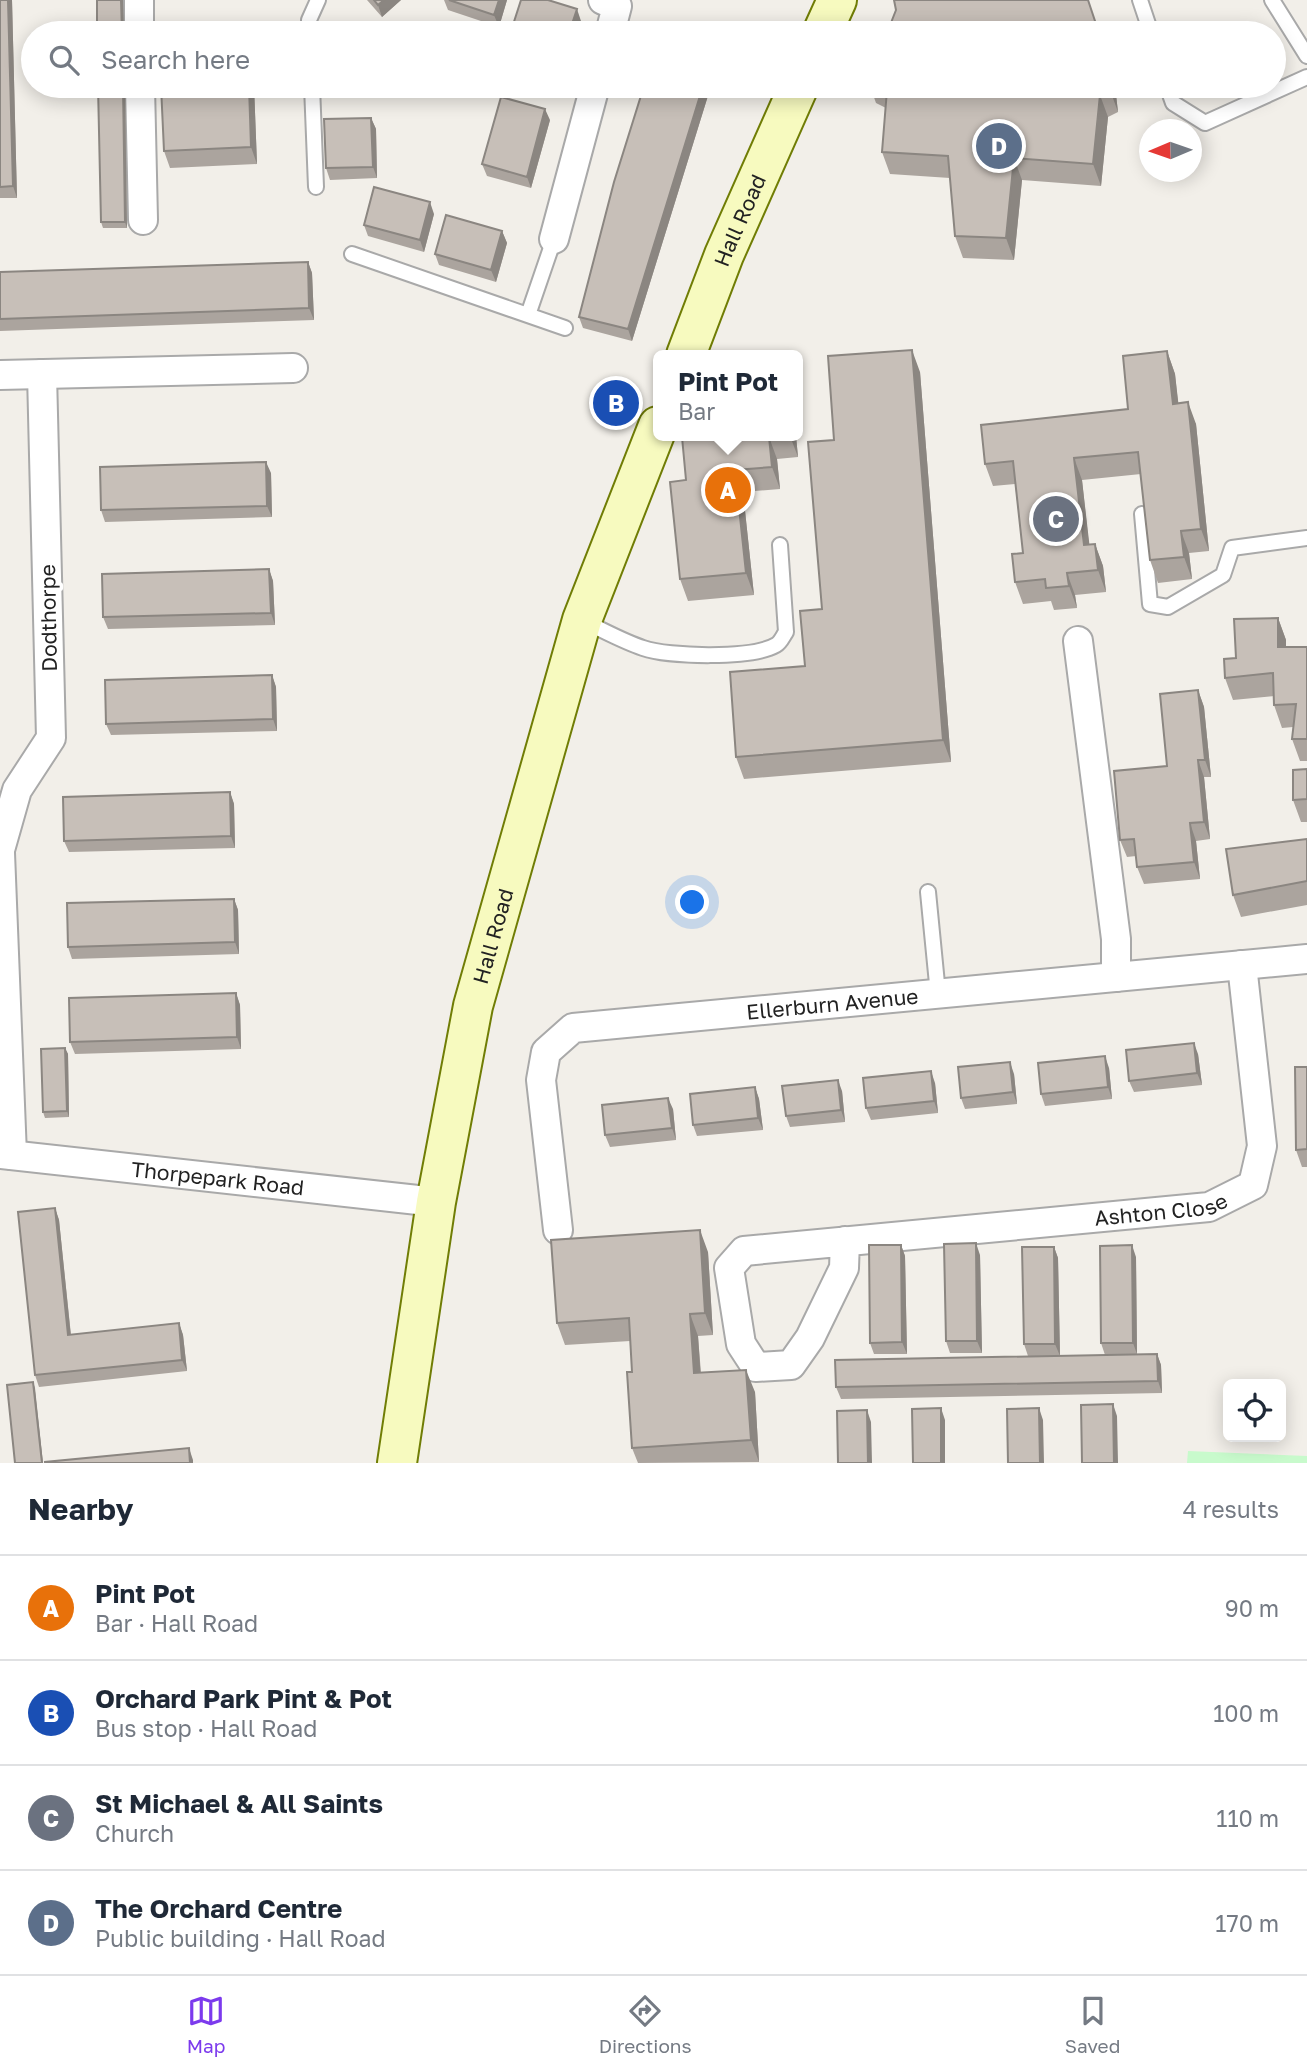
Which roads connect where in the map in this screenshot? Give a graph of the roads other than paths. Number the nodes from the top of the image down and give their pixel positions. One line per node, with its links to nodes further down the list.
1 (139, 0): 7 (street)
2 (318, 0): 8 (lane)
3 (603, 0): 9 (street)
4 (836, 0): 10 (street)
5 (1140, 0): 11 (lane)
6 (1272, 0): 12 (lane)
7 (139, 21)
8 (309, 21)
9 (613, 21)
10 (827, 21)
11 (1147, 21)
12 (1285, 21)
13 (1286, 22): 14 (lane)
14 (1307, 56)
15 (1307, 77): 16 (lane)
16 (1286, 86)
17 (140, 98): 24 (street)
18 (312, 98): 23 (lane)
19 (592, 98): 25 (street)
20 (794, 98): 29 (street, Hall Road)
21 (1171, 98): 22 (lane)
22 (1260, 98)
23 (316, 187)
24 (143, 220)
25 (554, 239): 27 (lane)
26 (352, 254): 27 (lane)
27 (528, 315): 28 (lane)
28 (565, 328)
29 (687, 350)
30 (293, 368): 31 (street)
31 (42, 374): 32 (street); 39 (street, Dodthorpe)
32 (0, 375)
33 (653, 439): 37 (street, Hall Road)
34 (1142, 513): 35 (lane)
35 (1307, 538)
36 (780, 545): 37 (lane)
37 (582, 620): 46 (street, Hall Road)
38 (1078, 641): 43 (street)
39 (0, 852): 45 (street, Dodthorpe)
40 (928, 892): 44 (lane)
41 (1307, 959): 42 (street, Ellerburn Avenue)
42 (1242, 965): 43 (street, Ellerburn Avenue); 48 (street, Ashton Close)
43 (1116, 977): 44 (street, Ellerburn Avenue)
44 (938, 994): 47 (street, Ellerburn Avenue)
45 (6, 1154): 46 (street, Thorpepark Road)
46 (436, 1202): 49 (street, Hall Road)
47 (558, 1230)
48 (845, 1241): 48 (street, Ashton Close)
49 (397, 1463)

